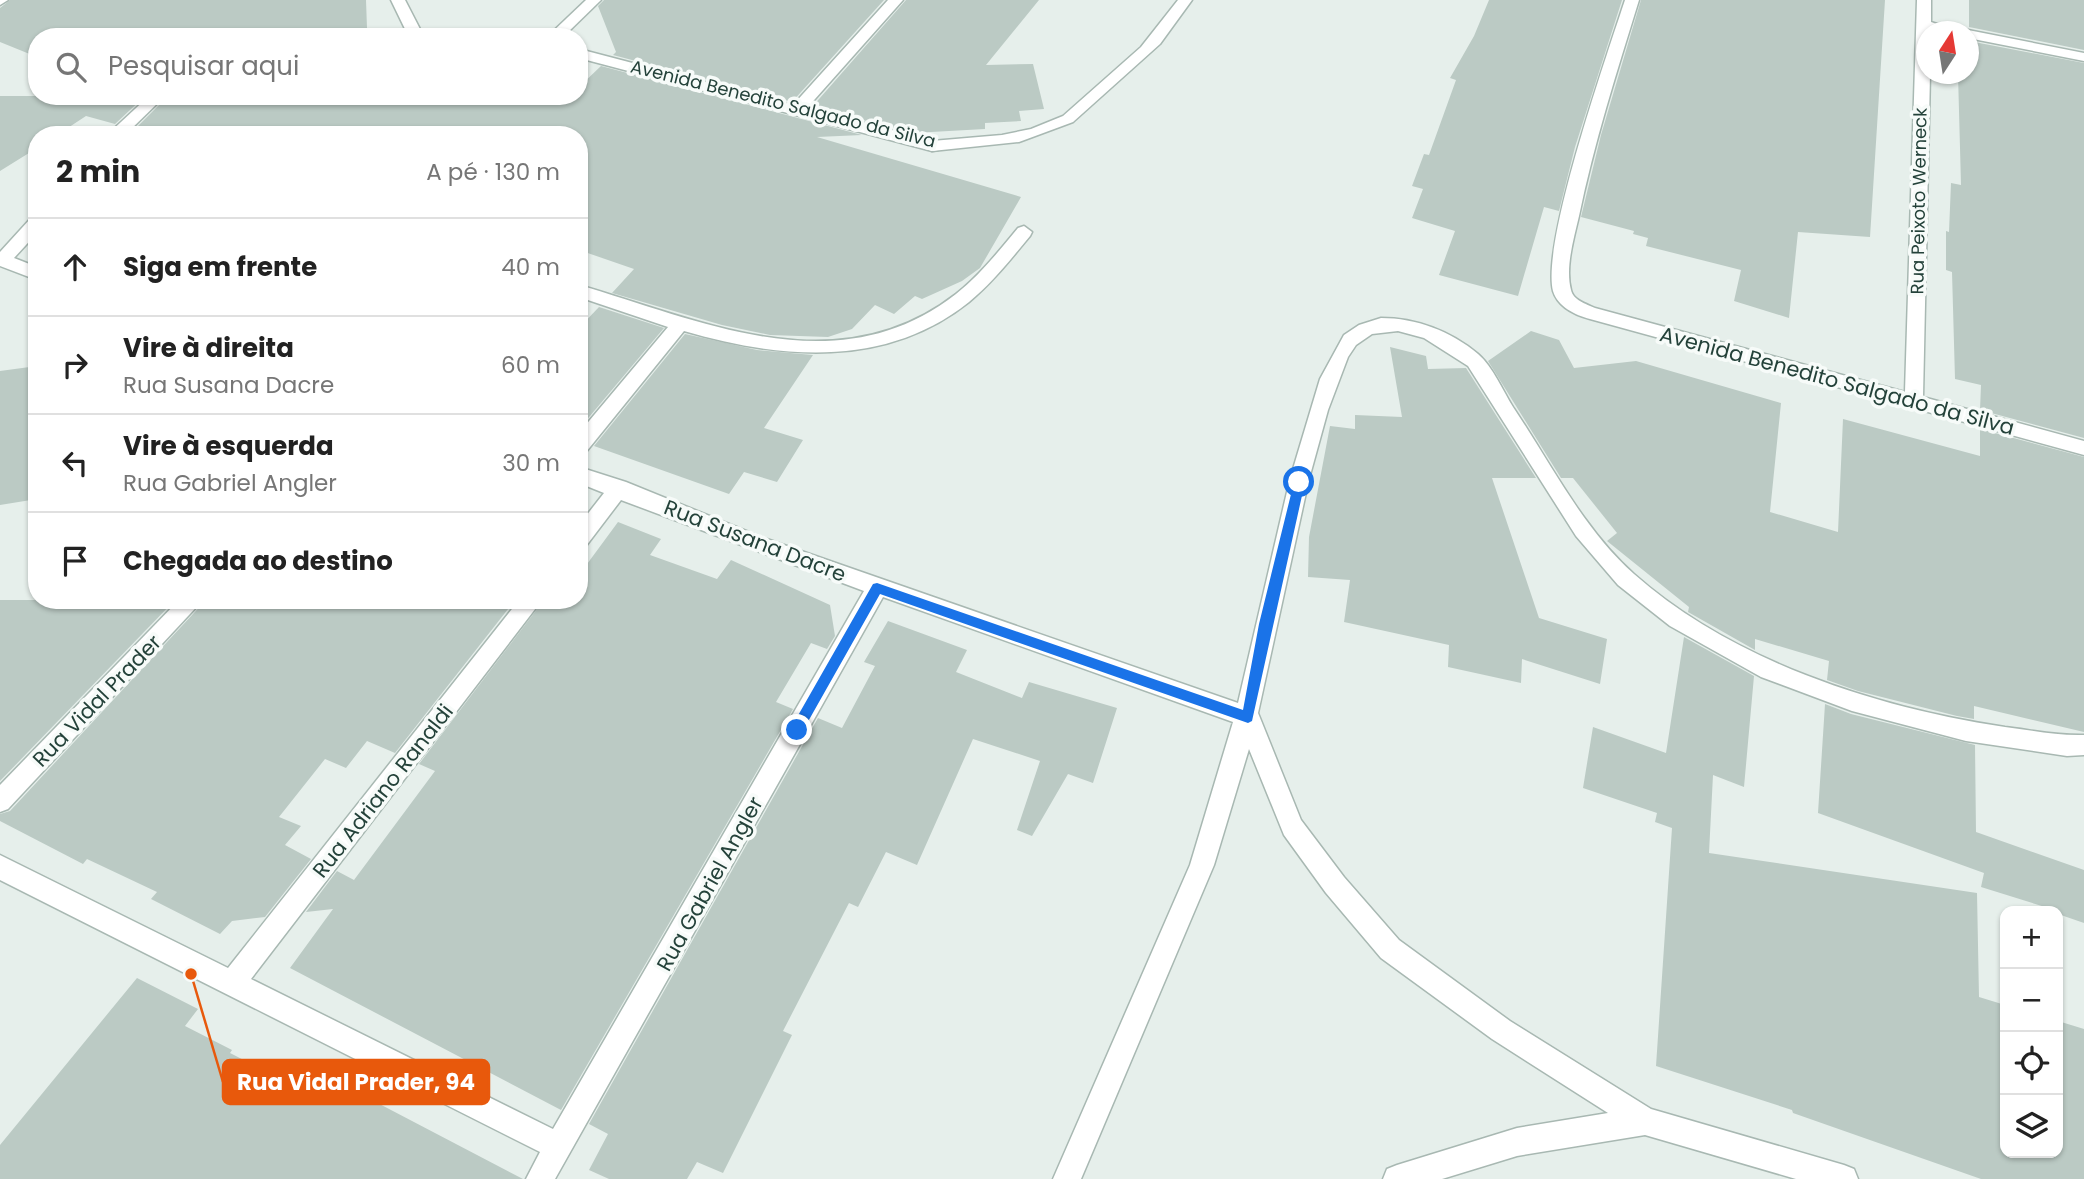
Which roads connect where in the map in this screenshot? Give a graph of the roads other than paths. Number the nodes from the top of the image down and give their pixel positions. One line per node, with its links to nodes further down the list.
1 (398, 0): 8 (street)
2 (594, 0): 9 (street)
3 (895, 0): 15 (street)
4 (1185, 0): 15 (street, Avenida Benedito Salgado da Silva)
5 (1632, 0): 23 (street, Avenida Benedito Salgado da Silva)
6 (1924, 0): 7 (street, Rua Peixoto Werneck)
7 (1923, 21)
8 (412, 28)
9 (564, 28)
10 (1979, 36): 12 (street)
11 (588, 55): 15 (street, Avenida Benedito Salgado da Silva)
12 (2084, 57)
13 (1922, 84): 23 (street, Rua Peixoto Werneck)
14 (148, 105): 16 (street)
15 (798, 109)
16 (125, 126)
17 (28, 232): 19 (street)
18 (1024, 232): 22 (street)
19 (1, 260): 20 (street)
20 (28, 270)
21 (588, 294): 22 (street)
22 (681, 323): 24 (street)
23 (1914, 401): 25 (street, Avenida Benedito Salgado da Silva)
24 (588, 436)
25 (2084, 449)
26 (588, 478): 27 (street, Rua Susana Dacre)
27 (619, 488): 28 (street); 29 (street, Rua Susana Dacre)
28 (588, 528)
29 (877, 588): 32 (street, Rua Susana Dacre); 38 (street, Rua Gabriel Angler)
30 (184, 609): 34 (street, Rua Vidal Prader)
31 (525, 609): 36 (street, Rua Adriano Ranaldi)
32 (1248, 717): 33 (street); 37 (street); 40 (street)
33 (2084, 745)
34 (0, 801)
35 (0, 867): 36 (street)
36 (233, 982): 38 (street)
37 (1646, 1121): 41 (street); 42 (street)
38 (560, 1147): 39 (street, Rua Gabriel Angler)
39 (540, 1179)
40 (1067, 1179)
41 (1397, 1179)
42 (1844, 1179)

